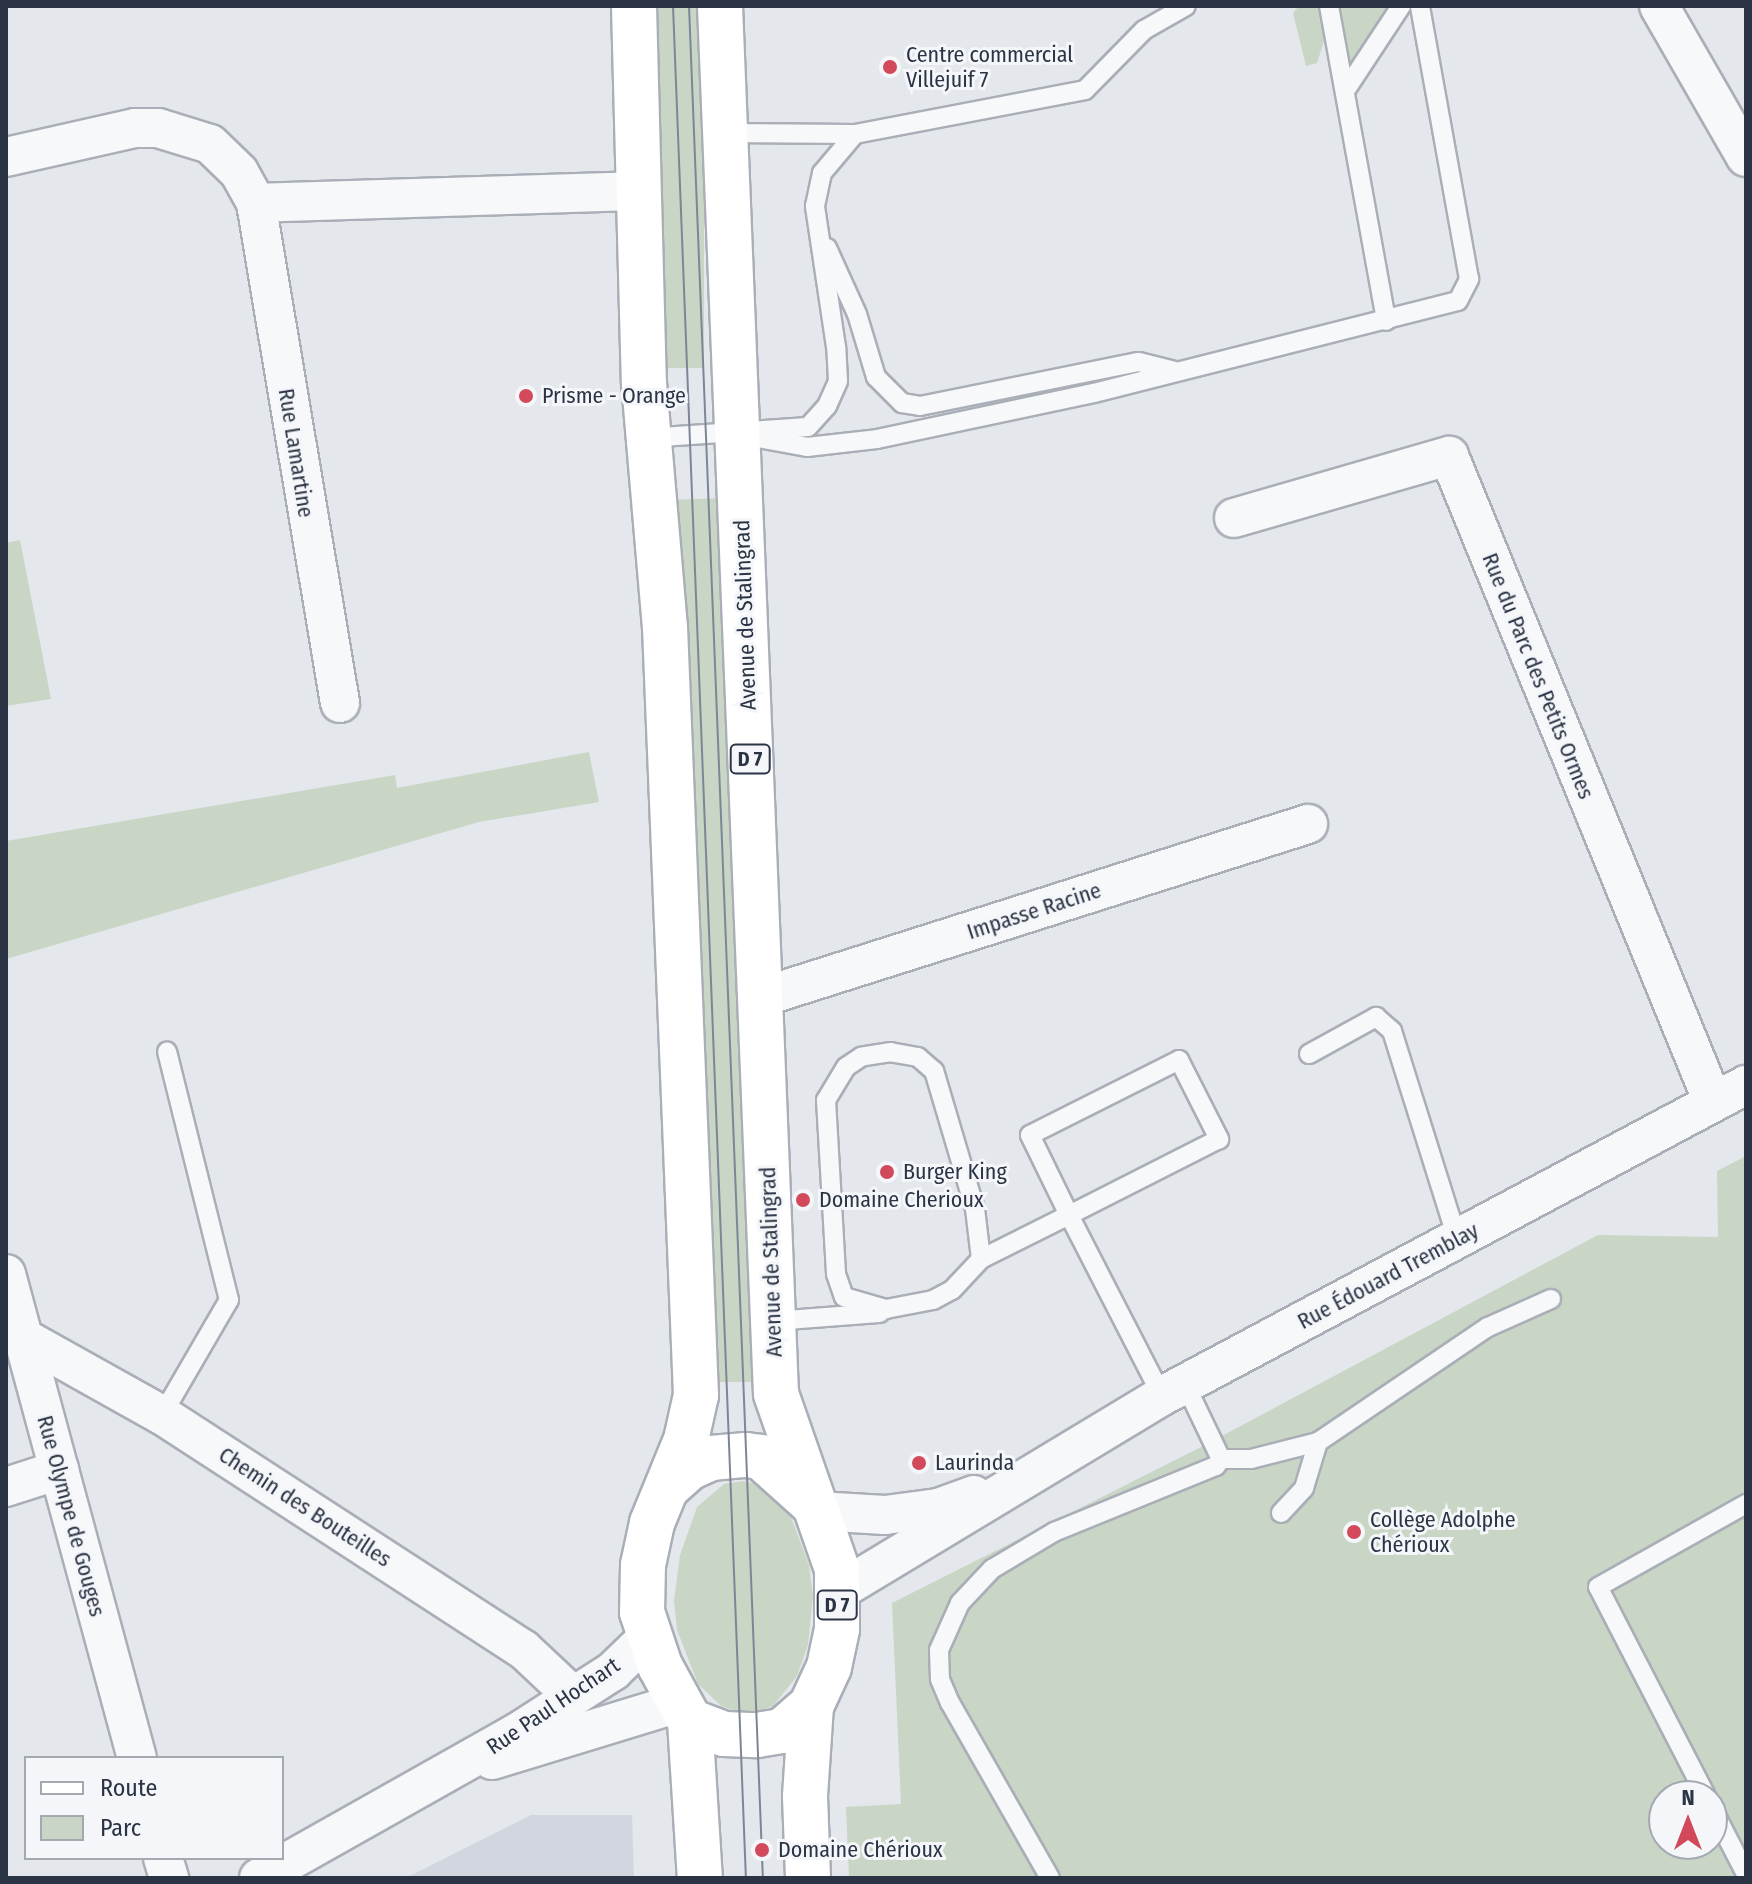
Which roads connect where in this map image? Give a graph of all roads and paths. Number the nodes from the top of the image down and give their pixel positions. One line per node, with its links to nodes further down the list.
1 (634, 6): 13 (main road)
2 (720, 6): 9 (main road, Avenue de Stalingrad / D 7)
3 (1186, 6): 10 (lane)
4 (1329, 6): 8 (lane)
5 (1401, 6): 8 (lane)
6 (1420, 6): 16 (lane)
7 (1659, 6): 12 (street)
8 (1345, 91): 16 (lane)
9 (726, 133): 10 (lane); 18 (main road, Avenue de Stalingrad / D 7)
10 (855, 134): 15 (lane)
11 (6, 157): 14 (street, Rue Lamartine)
12 (1746, 157)
13 (639, 191): 14 (street); 19 (main road)
14 (256, 203): 21 (street, Rue Lamartine)
15 (818, 231): 17 (lane); 18 (lane)
16 (1386, 321): 17 (lane)
17 (1178, 372): 18 (lane)
18 (741, 435): 19 (lane); 23 (main road, Avenue de Stalingrad / D 7)
19 (647, 438): 42 (main road)
20 (1234, 518): 27 (street, Rue du Parc des Petits Ormes)
21 (340, 703)
22 (1308, 824): 23 (street, Impasse Racine)
23 (759, 998): 34 (main road, Avenue de Stalingrad / D 7)
24 (167, 1052): 37 (lane)
25 (1309, 1054): 29 (lane)
26 (1746, 1085): 27 (street, Rue Édouard Tremblay)
27 (1713, 1102): 29 (street, Rue Édouard Tremblay)
28 (1069, 1215): 28 (lane); 30 (lane); 36 (lane)
29 (1457, 1239): 36 (street, Rue Édouard Tremblay)
30 (981, 1259): 33 (lane); 33 (lane)
31 (6, 1274): 35 (street, Rue Olympe de Gouges)
32 (1551, 1299): 38 (lane)
33 (886, 1309): 34 (lane)
34 (773, 1321): 45 (main road, Avenue de Stalingrad / D 7)
35 (24, 1338): 37 (street, Chemin des Bouteilles); 40 (street, Rue Olympe de Gouges)
36 (1173, 1390): 39 (lane); 41 (street, Rue Édouard Tremblay)
37 (162, 1415): 49 (street, Chemin des Bouteilles)
38 (1318, 1442): 39 (lane); 46 (lane)
39 (1221, 1459): 60 (lane)
40 (59, 1470): 43 (street); 52 (street, Rue Olympe de Gouges)
41 (1034, 1474): 45 (street, Rue Édouard Tremblay); 47 (street, Rue Édouard Tremblay)
42 (669, 1486): 45 (main road); 48 (main road)
43 (6, 1487)
44 (1746, 1504): 54 (lane)
45 (816, 1508): 47 (main road, D 7)
46 (1281, 1513)
47 (837, 1592): 50 (main road, D 7)
48 (647, 1638): 49 (street, Rue Paul Hochart); 51 (main road)
49 (573, 1696): 53 (street, Rue Paul Hochart)
50 (811, 1706): 51 (main road, D 7); 59 (main road, D 7)
51 (684, 1712): 53 (street, Rue Paul Hochart); 58 (main road)
52 (136, 1756)
53 (455, 1771): 57 (street, Rue Paul Hochart)
54 (1698, 1780)
55 (1728, 1839): 56 (lane)
56 (1746, 1874)
57 (259, 1878)
58 (700, 1878)
59 (808, 1878)
60 (1050, 1878)

